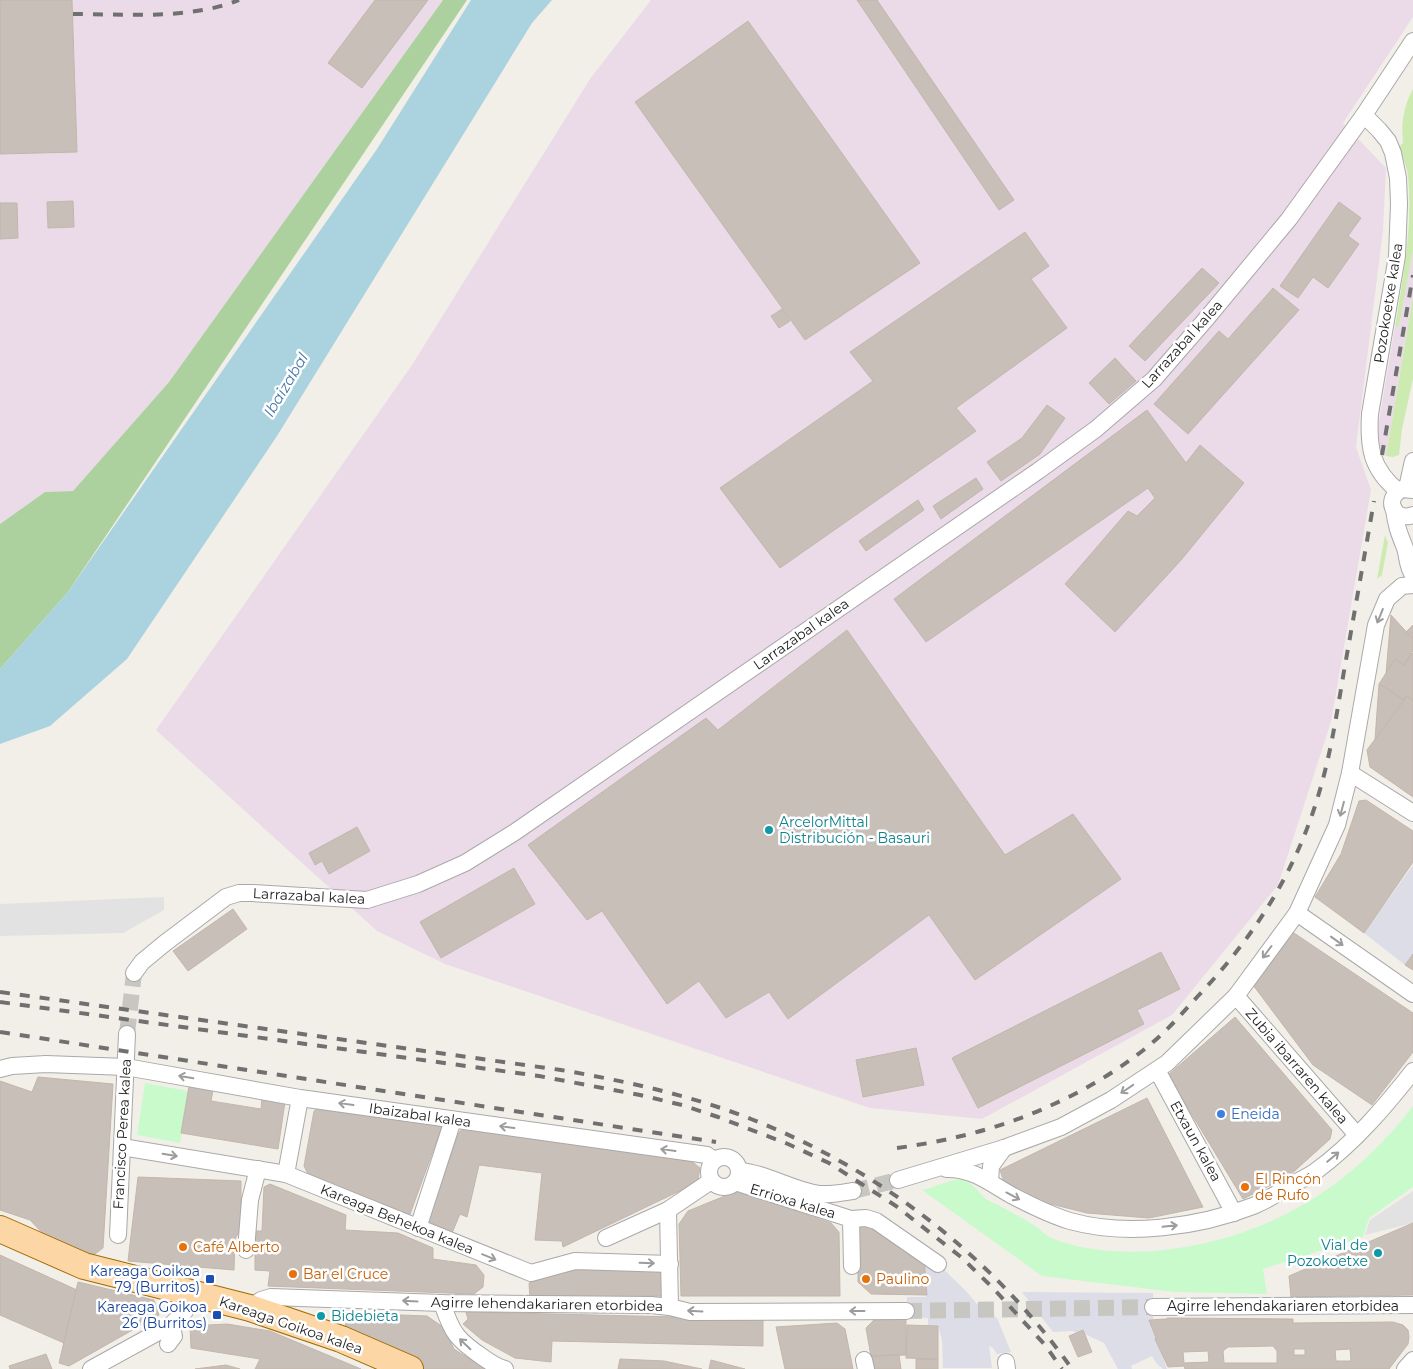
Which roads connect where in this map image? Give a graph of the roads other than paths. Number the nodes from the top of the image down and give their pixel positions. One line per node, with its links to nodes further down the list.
1 (1413, 41): 2 (street, Larrazabal kalea)
2 (1364, 115): 4 (street, Pozokoetxe kalea); 12 (street, Larrazabal kalea)
3 (1413, 461): 4 (street)
4 (1406, 490): 5 (street)
5 (1394, 509): 6 (street); 7 (street)
6 (1412, 515): 7 (street)
7 (1405, 549): 8 (street)
8 (1409, 579): 9 (street, one-way to 9)
9 (1350, 773): 10 (street); 11 (street, one-way to 11)
10 (1413, 812)
11 (1297, 913): 13 (street, one-way to 13); 14 (street, one-way to 14)
12 (134, 973)
13 (1413, 994)
14 (1236, 996): 18 (street); 22 (street, Zubia ibarraren kalea)
15 (127, 1034): 16 (street, Francisco Perea kalea)
16 (126, 1067): 17 (street, Ibaizabal kalea); 20 (street, Ibaizabal kalea, one-way to 16); 23 (street, Francisco Perea kalea)
17 (0, 1069)
18 (1157, 1070): 24 (street, one-way to 24); 35 (street, Etxaun kalea)
19 (1413, 1071): 22 (street)
20 (300, 1098): 21 (street, Ibaizabal kalea, one-way to 20); 28 (street)
21 (453, 1120): 25 (street, Ibaizabal kalea, one-way to 21); 37 (street)
22 (1357, 1135): 35 (street, one-way to 22)
23 (122, 1147): 26 (street, Kareaga Behekoa kalea, one-way to 26); 39 (street, Francisco Perea kalea)
24 (1004, 1148): 27 (street); 32 (street)
25 (714, 1160): 29 (street); 31 (street)
26 (258, 1169): 28 (street, Kareaga Behekoa kalea); 41 (street)
27 (936, 1169): 30 (street); 32 (street)
28 (286, 1174): 37 (street, Kareaga Behekoa kalea)
29 (737, 1176): 31 (street); 33 (street); 36 (street, Errioxa kalea)
30 (898, 1180)
31 (711, 1182): 34 (street)
32 (990, 1182): 35 (street, one-way to 35)
33 (853, 1192)
34 (668, 1210): 40 (street); 42 (street)
35 (1234, 1213)
36 (851, 1219): 43 (street, Errioxa kalea); 44 (street, Errioxa kalea)
37 (418, 1228): 42 (street, Kareaga Behekoa kalea, one-way to 42)
38 (0, 1229): 45 (main road, Kareaga Goikoa kalea)
39 (118, 1235)
40 (606, 1238)
41 (246, 1250)
42 (670, 1264): 48 (street)
43 (938, 1264)
44 (852, 1266)
45 (192, 1293): 50 (main road, Kareaga Goikoa kalea); 52 (street)
46 (442, 1303): 48 (street, Agirre lehendakariaren etorbidea); 50 (street, Agirre lehendakariaren etorbidea, one-way to 50); 57 (street, one-way to 46)
47 (1413, 1305): 49 (street, Agirre lehendakariaren etorbidea)
48 (670, 1307): 51 (street, Agirre lehendakariaren etorbidea, one-way to 48)
49 (1153, 1307)
50 (250, 1308): 56 (main road, Kareaga Goikoa kalea)
51 (906, 1311)
52 (170, 1324): 53 (street); 55 (street)
53 (168, 1344)
54 (1413, 1360): 58 (street)
55 (91, 1369)
56 (410, 1369)
57 (505, 1369)
58 (1406, 1369)

